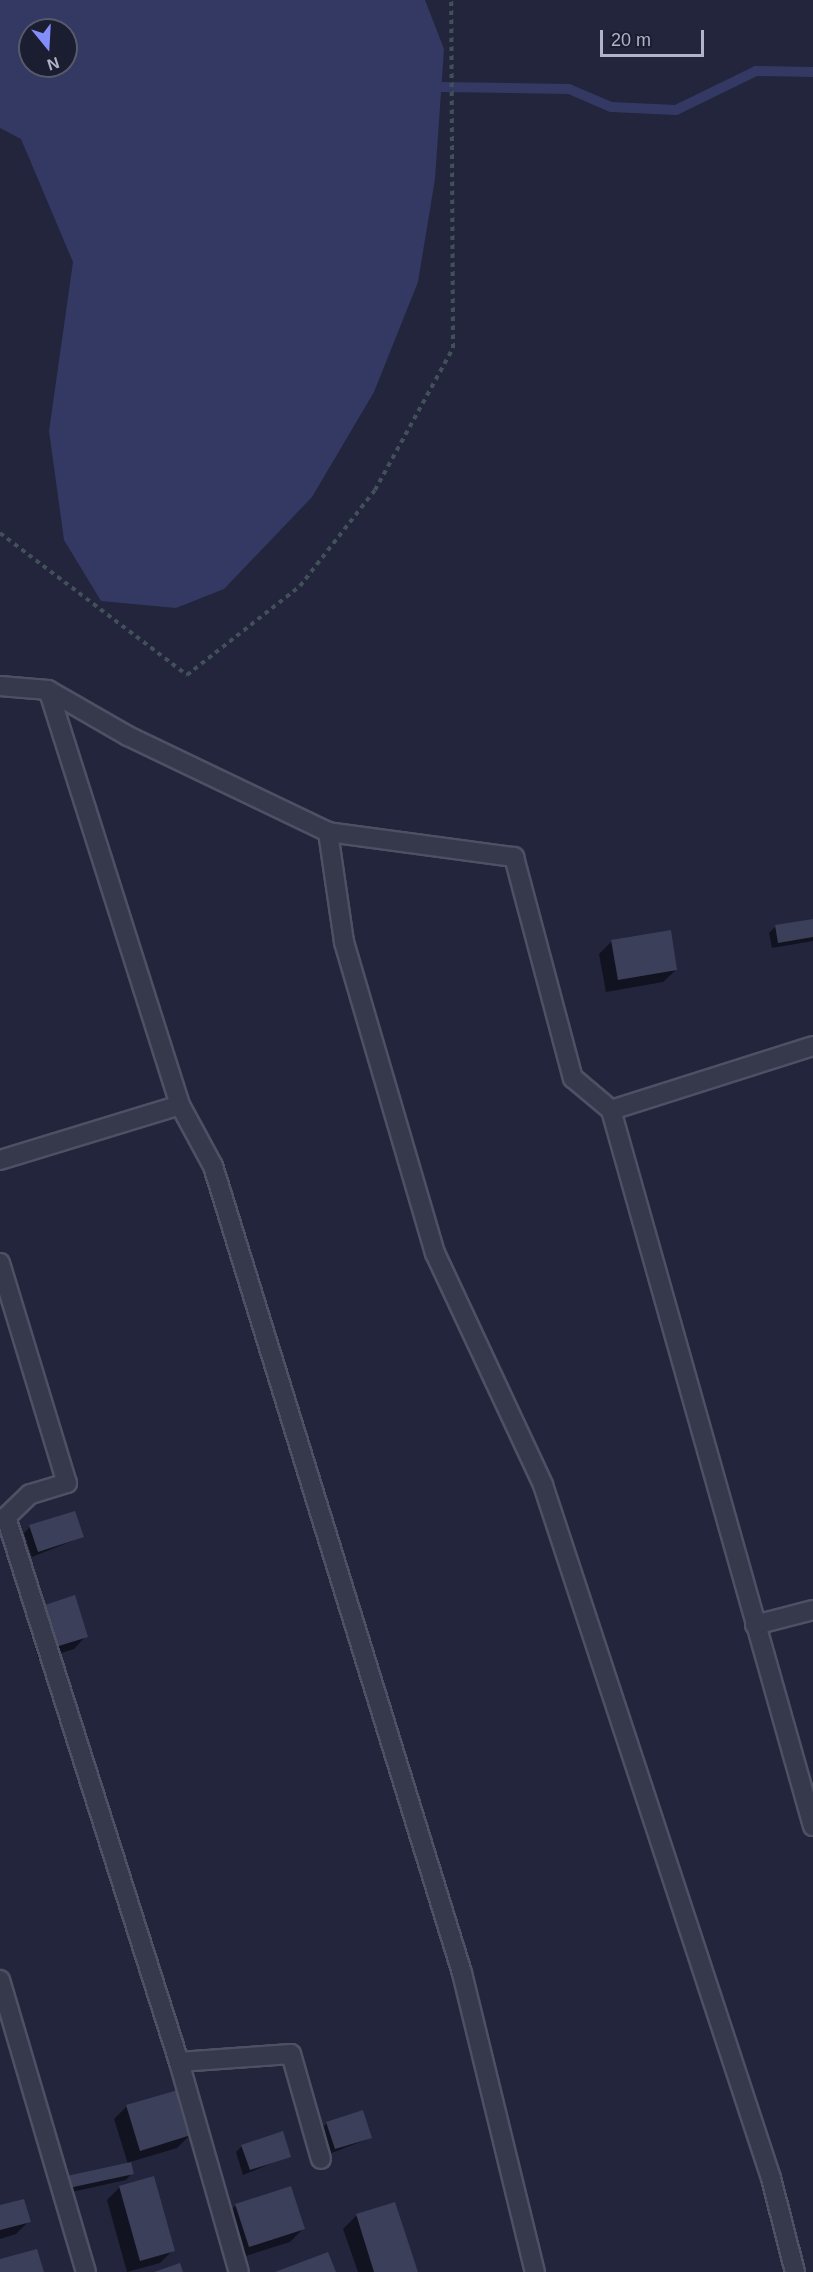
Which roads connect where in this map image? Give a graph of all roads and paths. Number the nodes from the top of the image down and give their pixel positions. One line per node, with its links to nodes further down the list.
1 (452, 0): 2 (path)
2 (0, 533)
3 (0, 687): 4 (street)
4 (48, 690): 5 (street); 7 (street)
5 (327, 832): 8 (street); 20 (street)
6 (813, 1046): 8 (street)
7 (180, 1105): 9 (street); 19 (street)
8 (611, 1110): 12 (street)
9 (0, 1160)
10 (0, 1263): 15 (street)
11 (813, 1610): 12 (street)
12 (755, 1625): 13 (street)
13 (813, 1826)
14 (0, 1980): 17 (street)
15 (179, 2062): 16 (street); 18 (street)
16 (321, 2159)
17 (86, 2272)
18 (239, 2272)
19 (535, 2272)
20 (795, 2272)

